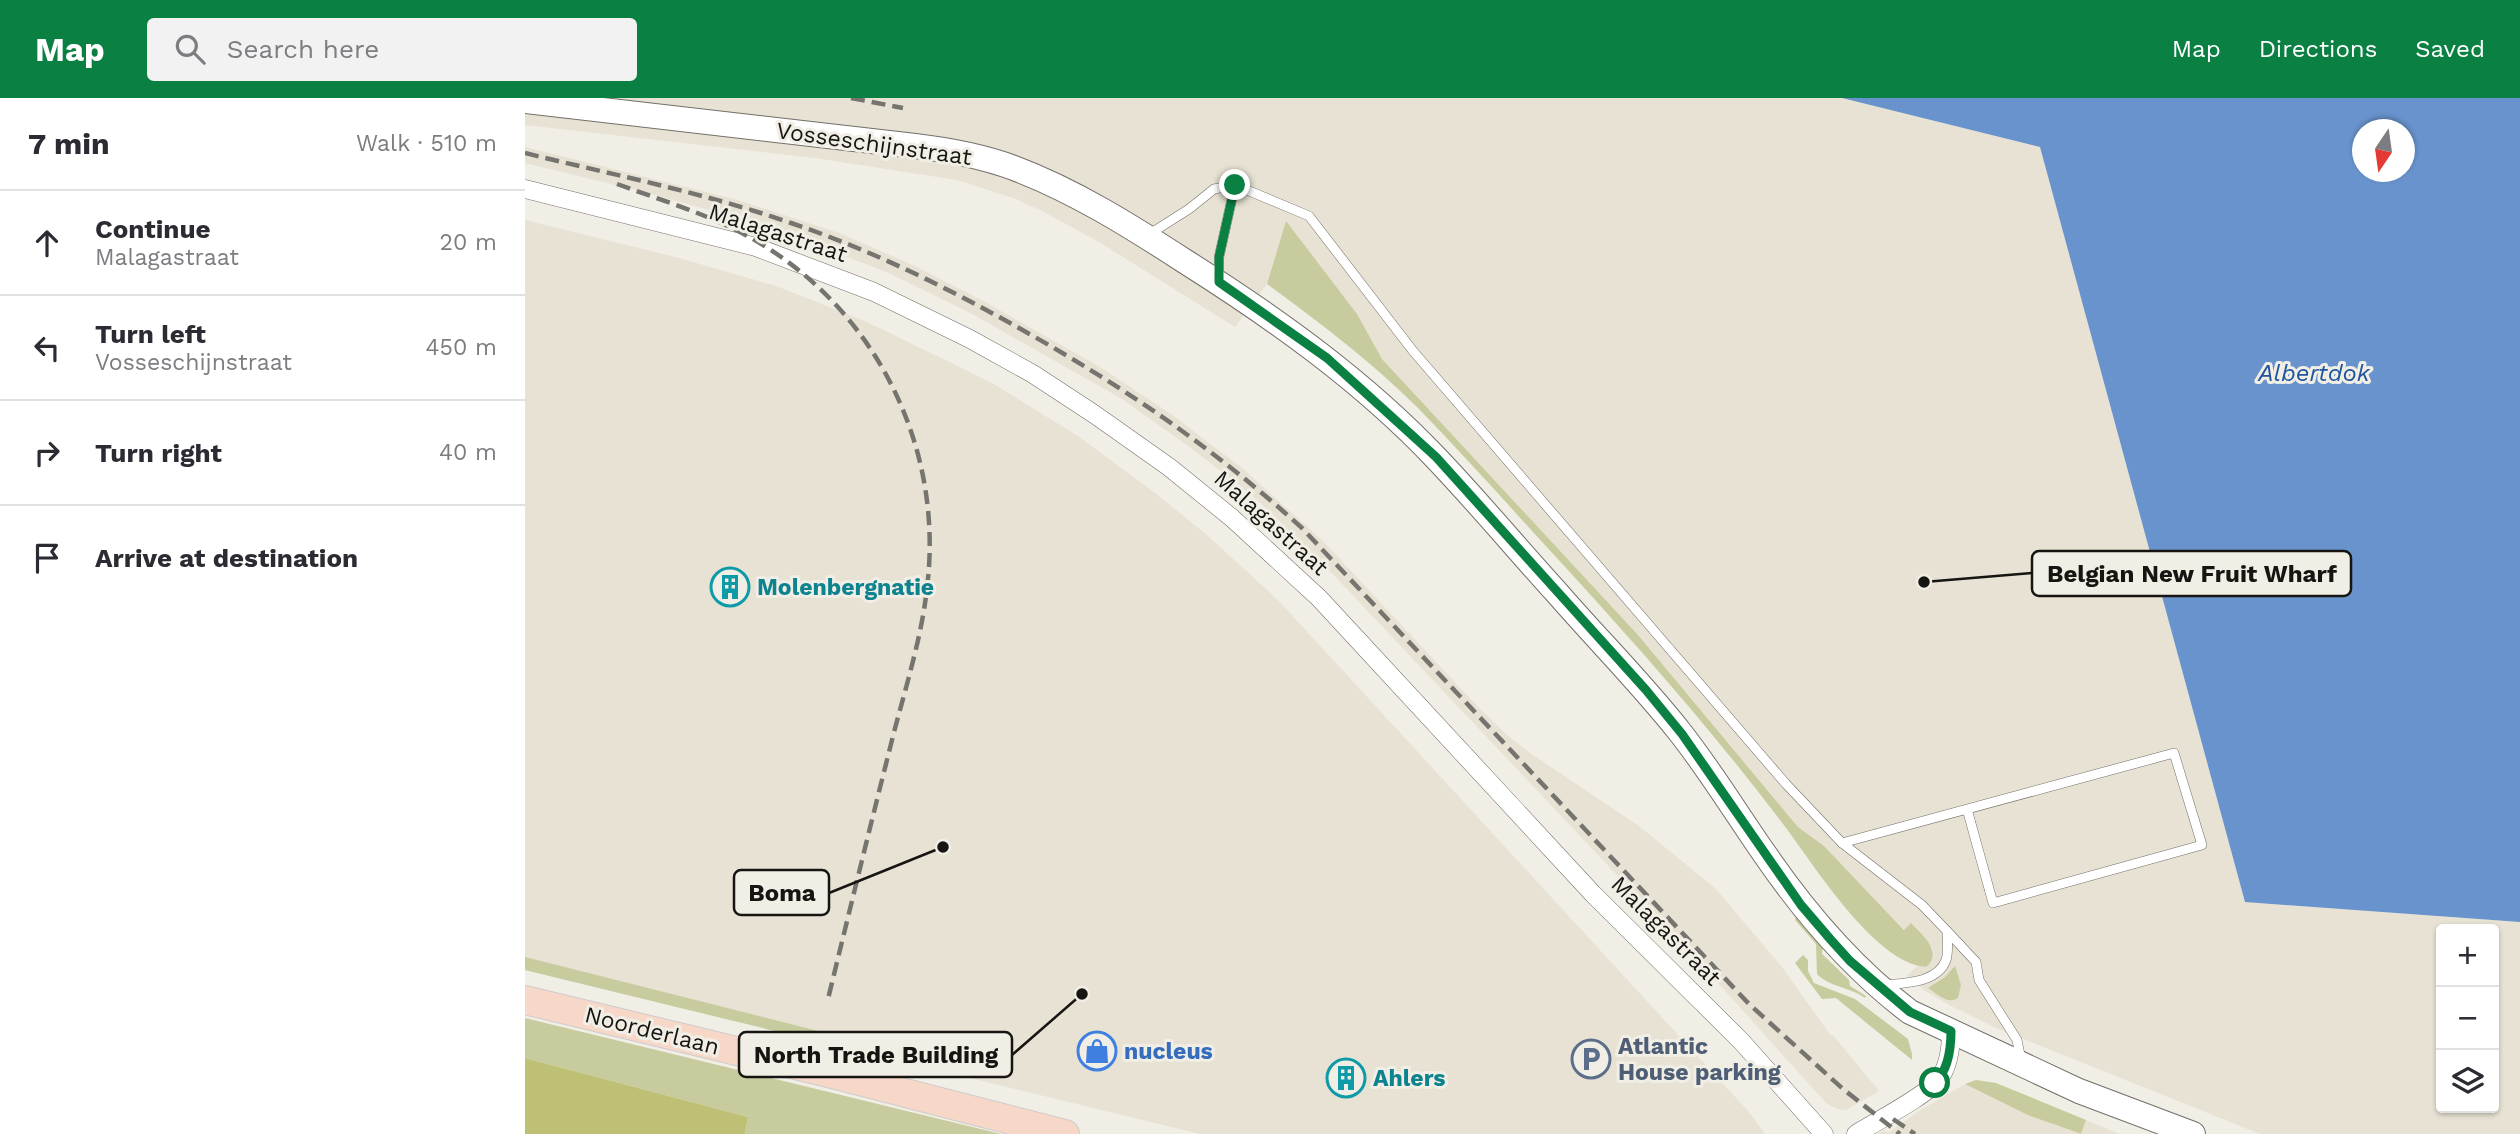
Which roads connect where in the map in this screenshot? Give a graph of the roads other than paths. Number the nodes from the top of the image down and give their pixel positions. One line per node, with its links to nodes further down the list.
1 (525, 101): 4 (street, Vosseschijnstraat)
2 (1235, 185): 4 (lane); 5 (lane); 7 (lane)
3 (525, 189): 14 (street, Malagastraat)
4 (1146, 236): 5 (street, Vosseschijnstraat)
5 (1219, 282): 9 (street, Vosseschijnstraat)
6 (1967, 809): 6 (lane); 7 (lane)
7 (1842, 843): 8 (lane)
8 (1947, 931): 9 (lane); 12 (lane)
9 (1878, 985): 11 (street, Vosseschijnstraat)
10 (525, 1000): 13 (main road, Noorderlaan)
11 (1951, 1031): 12 (street, Vosseschijnstraat); 15 (street)
12 (2022, 1065): 16 (street, Vosseschijnstraat)
13 (1065, 1134)
14 (1824, 1134)
15 (1856, 1134)
16 (2193, 1134)

